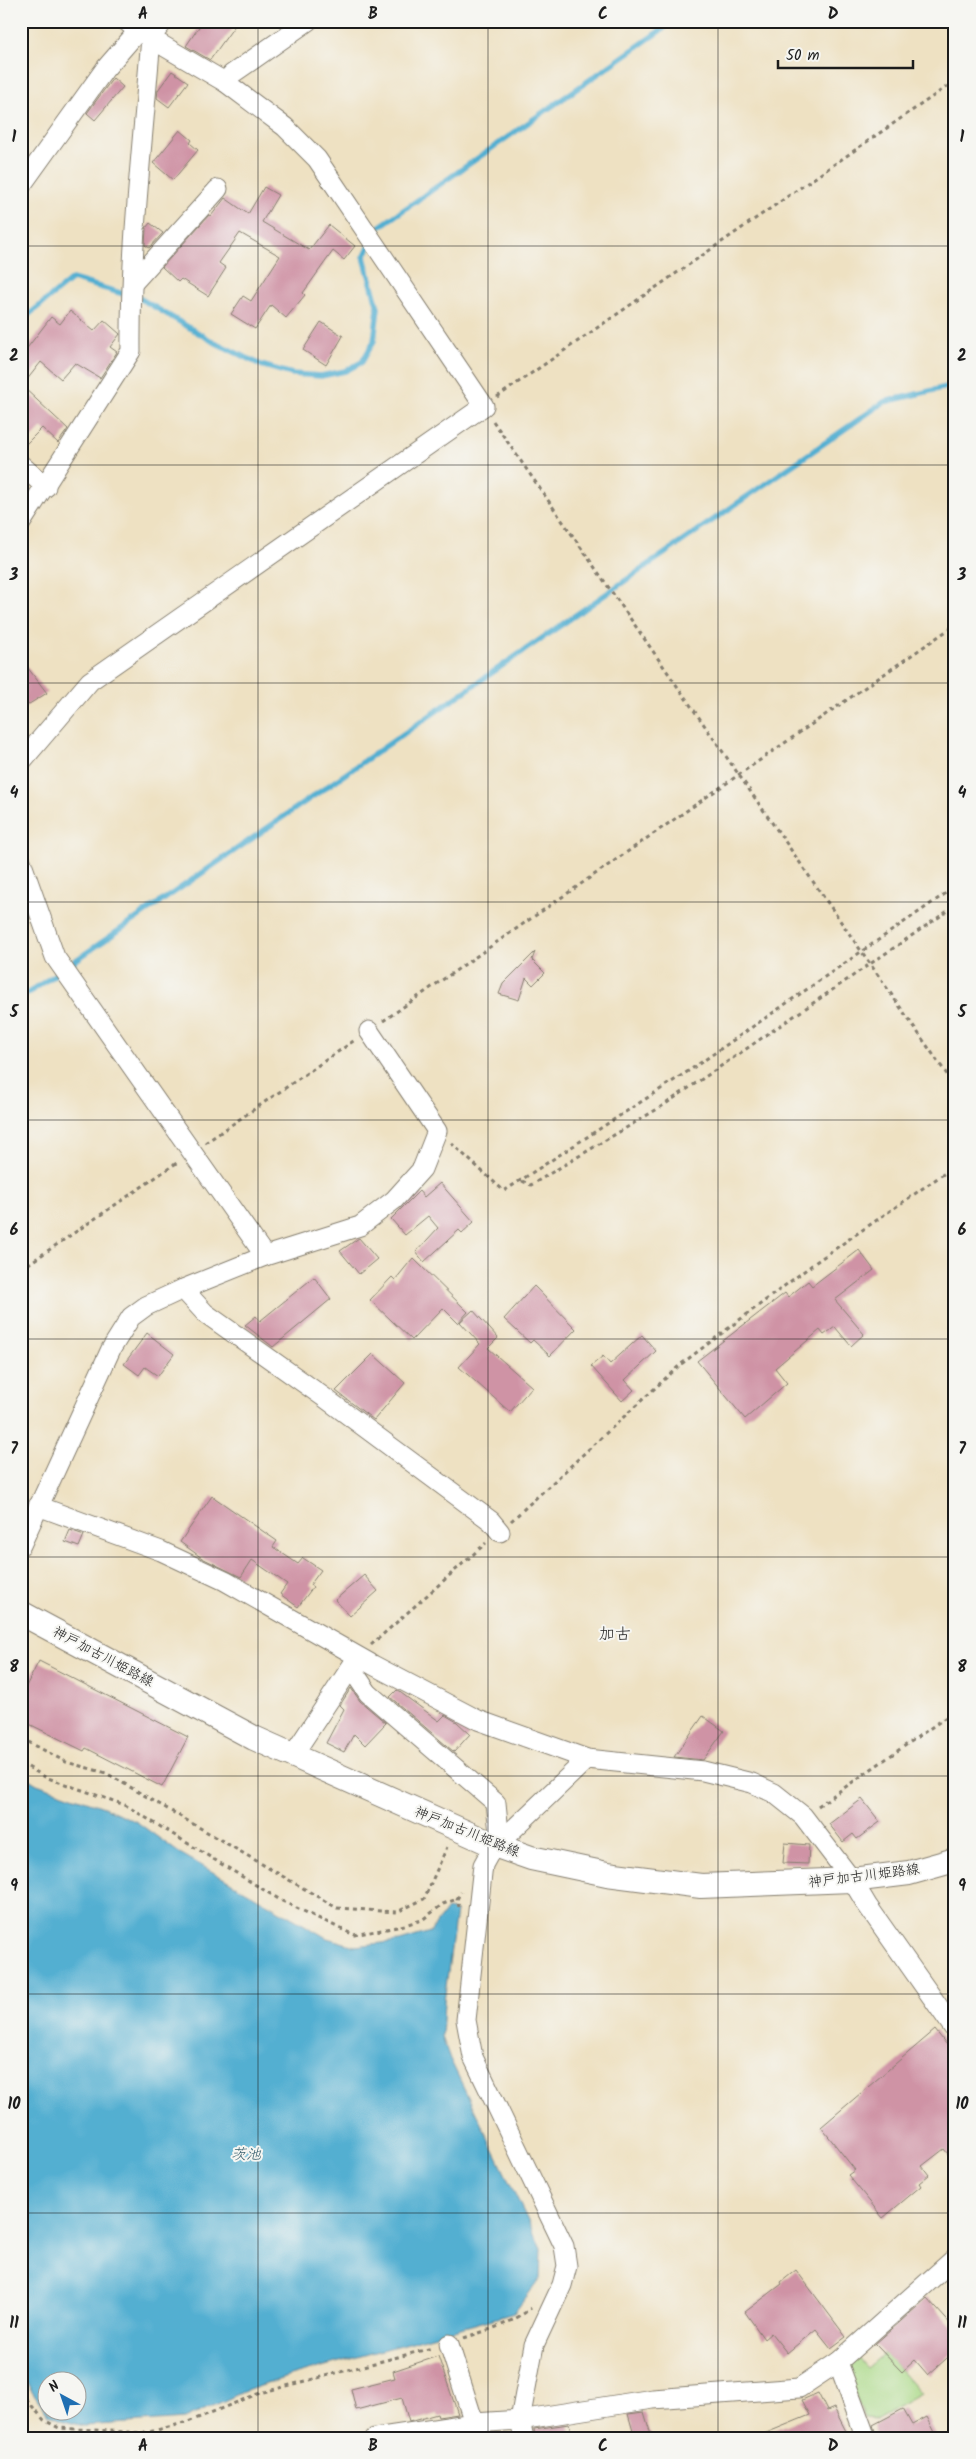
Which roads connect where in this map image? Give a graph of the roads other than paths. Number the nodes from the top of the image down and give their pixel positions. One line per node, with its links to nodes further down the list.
1 (164, 21): 3 (street)
2 (308, 21): 4 (street)
3 (139, 30): 4 (street); 5 (street); 7 (street)
4 (225, 82): 11 (street)
5 (21, 186)
6 (218, 189): 7 (street)
7 (133, 283): 9 (street)
8 (21, 465): 9 (street)
9 (46, 487): 10 (street)
10 (21, 523)
11 (21, 762)
12 (21, 861): 14 (street)
13 (369, 1031): 14 (street)
14 (265, 1256): 15 (street)
15 (183, 1289): 16 (street); 17 (street)
16 (38, 1506): 18 (street); 20 (street)
17 (500, 1532)
18 (21, 1544)
19 (21, 1613): 21 (main road, 神戸加古川姫路線)
20 (355, 1661): 21 (street); 22 (street); 23 (street)
21 (293, 1755): 23 (main road, 神戸加古川姫路線)
22 (587, 1759): 23 (street); 25 (street)
23 (497, 1844): 25 (main road, 神戸加古川姫路線); 31 (street)
24 (955, 1860): 25 (main road, 神戸加古川姫路線)
25 (852, 1880): 26 (street)
26 (955, 2030)
27 (955, 2258): 29 (street)
28 (449, 2344): 30 (street)
29 (838, 2362): 31 (street); 33 (street)
30 (474, 2423): 31 (street); 32 (street)
31 (522, 2429)
32 (375, 2438)
33 (866, 2438)

